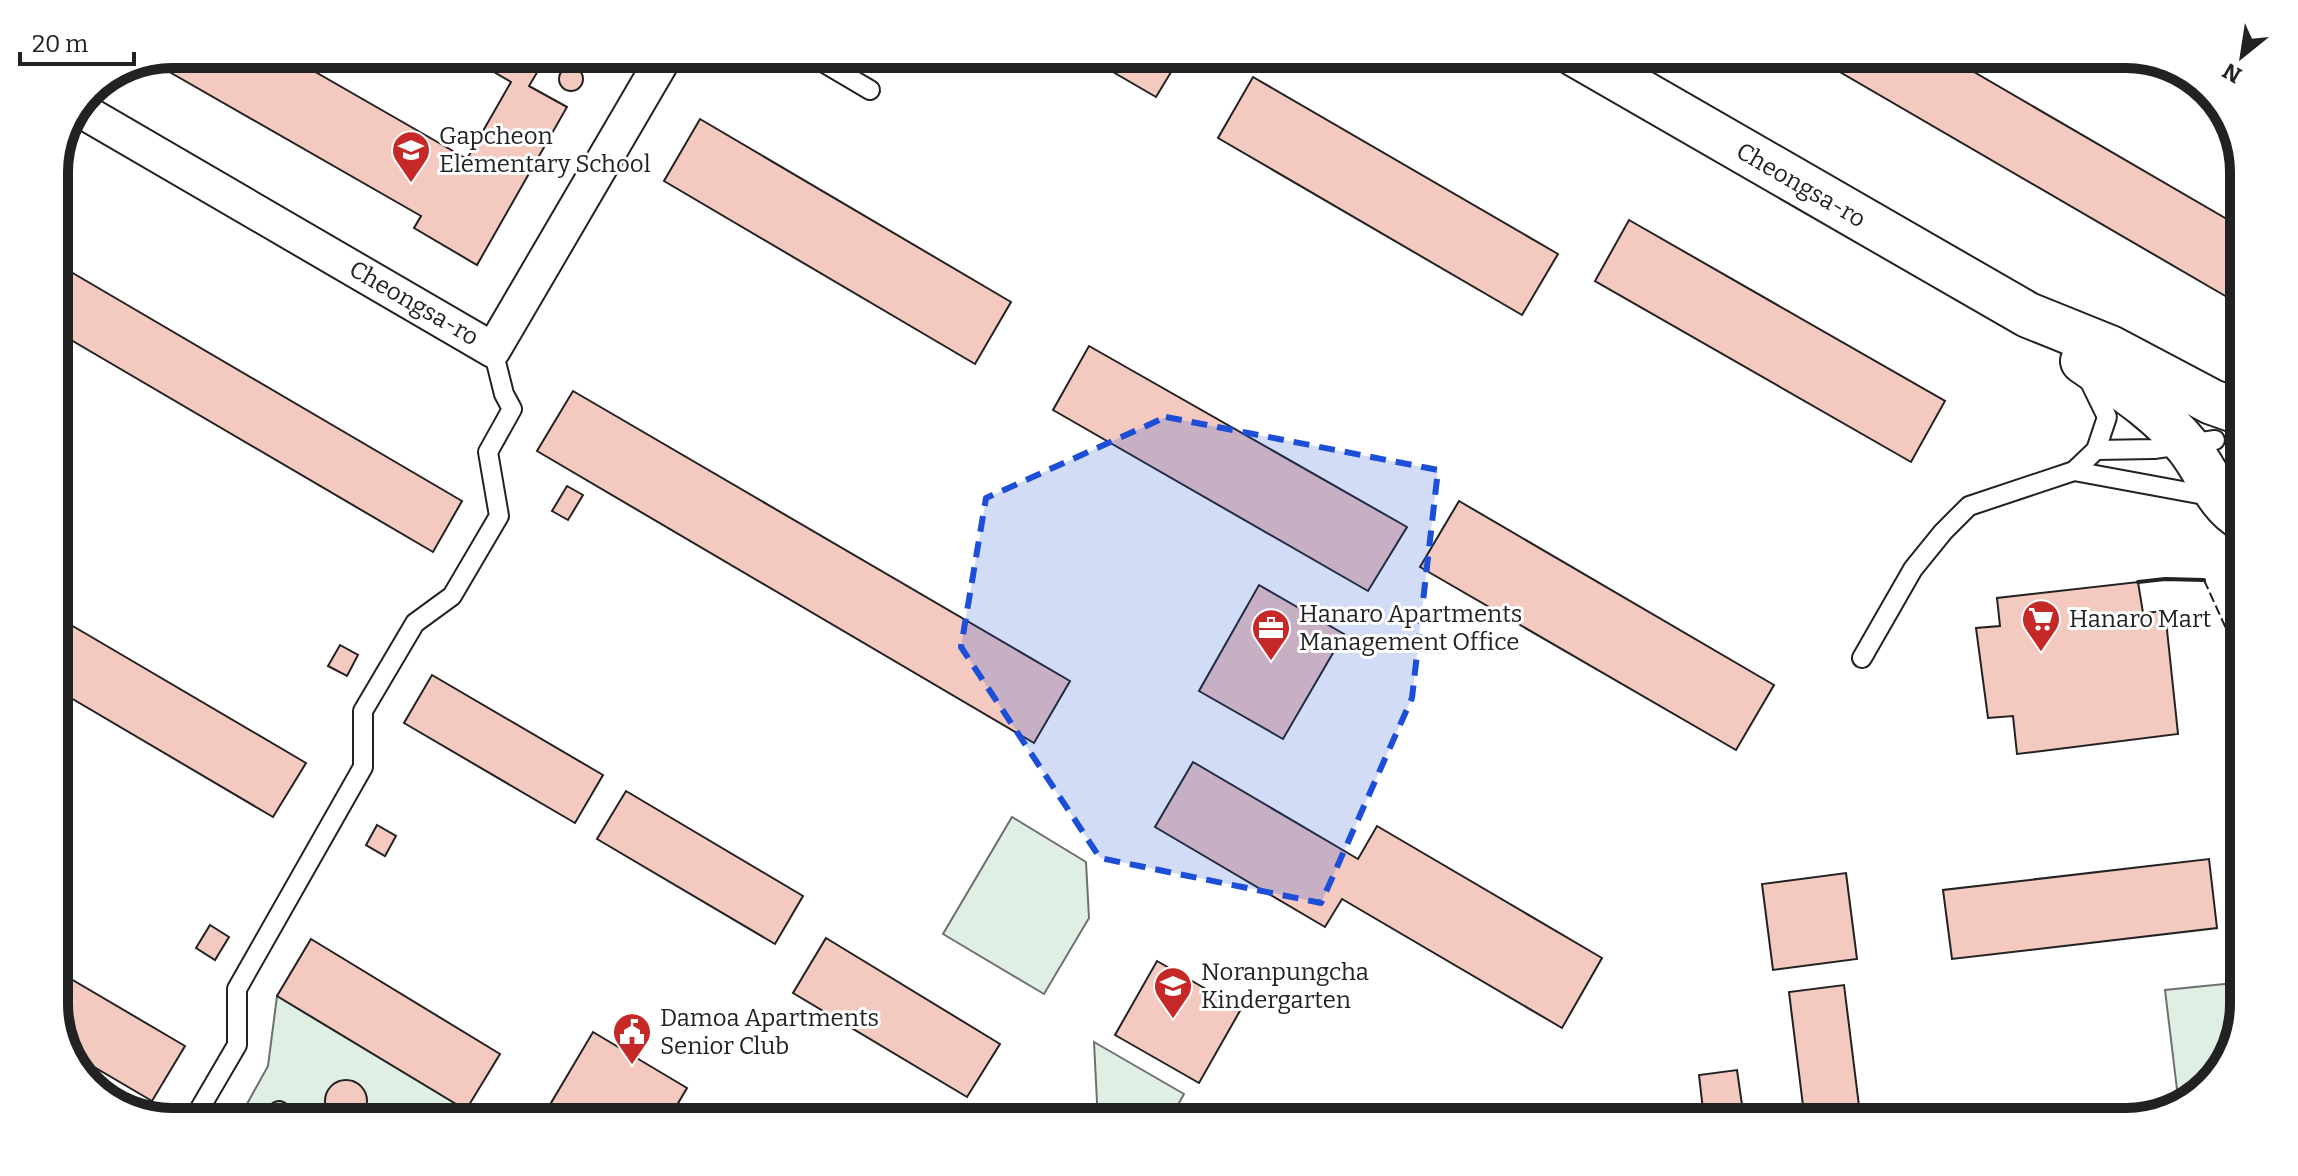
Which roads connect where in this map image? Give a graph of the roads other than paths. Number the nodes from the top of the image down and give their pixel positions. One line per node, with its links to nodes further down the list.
1 (658, 68): 7 (street, Cheongsa-ro)
2 (833, 68): 4 (lane)
3 (1599, 68): 6 (street, Cheongsa-ro)
4 (870, 90)
5 (86, 113): 7 (street, Cheongsa-ro)
6 (2028, 315): 8 (street); 11 (street)
7 (493, 350): 13 (lane)
8 (2078, 358): 9 (lane); 11 (street)
9 (2096, 450): 10 (lane); 11 (lane)
10 (2074, 471): 11 (lane); 12 (lane)
11 (2226, 474)
12 (1862, 658)
13 (200, 1108)

